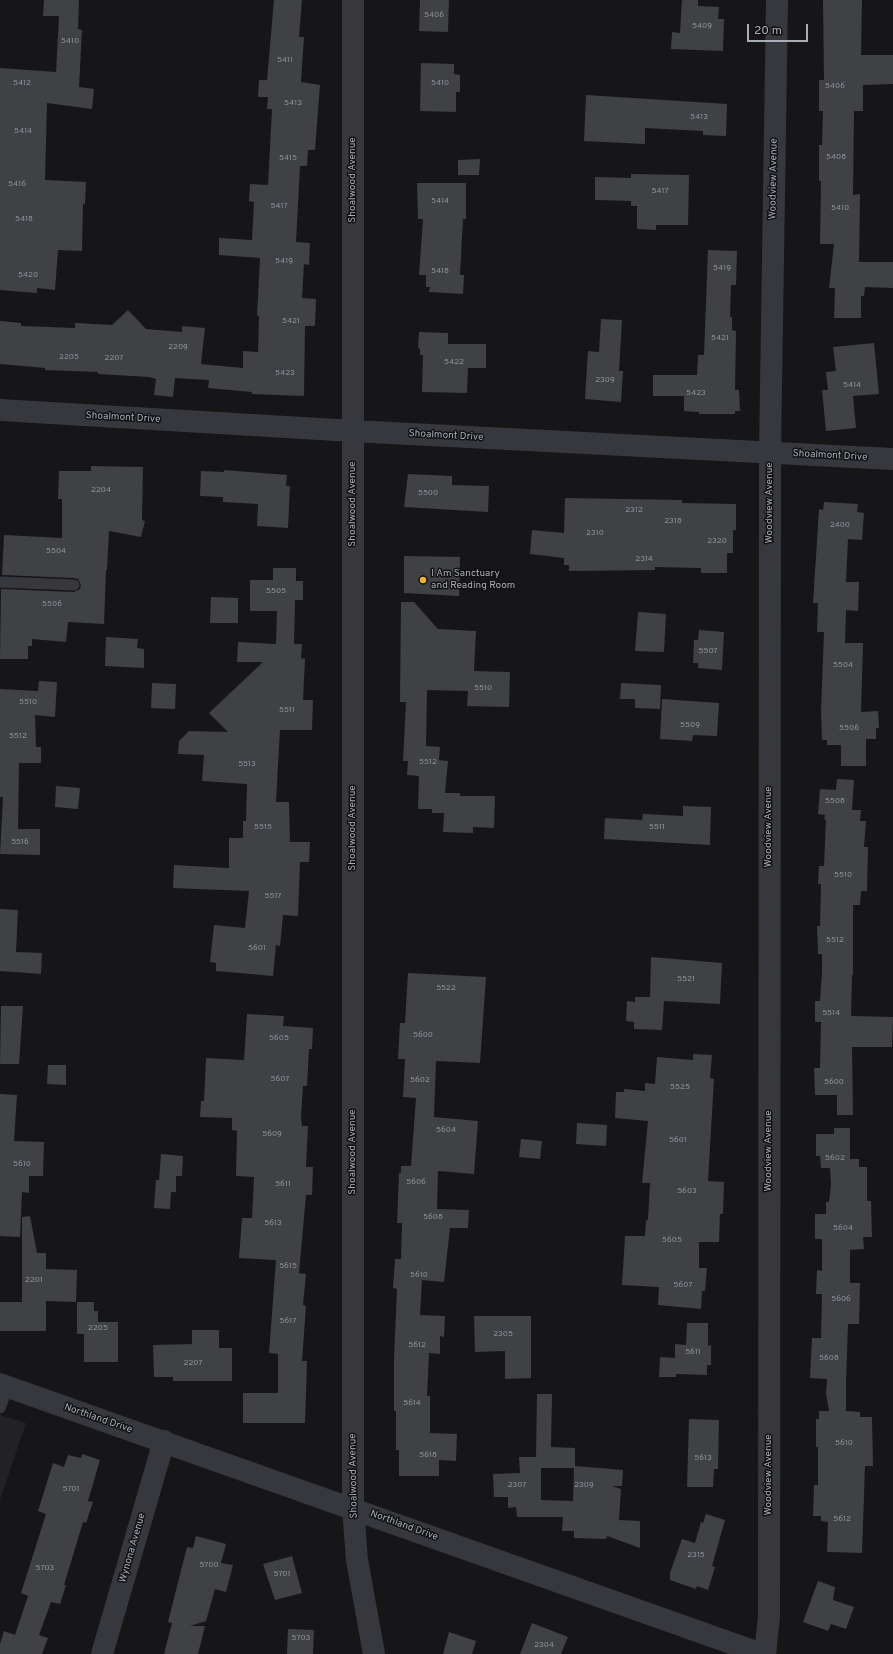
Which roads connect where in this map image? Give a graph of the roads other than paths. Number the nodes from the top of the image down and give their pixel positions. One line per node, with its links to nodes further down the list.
1 (353, 0): 4 (street, Shoalwood Avenue)
2 (777, 0): 5 (street, Woodview Avenue)
3 (0, 410): 4 (street, Shoalmont Drive)
4 (353, 431): 5 (street, Shoalmont Drive); 12 (street, Shoalwood Avenue)
5 (770, 452): 6 (street, Shoalmont Drive); 16 (street, Woodview Avenue)
6 (893, 459)
7 (0, 582): 8 (lane)
8 (74, 585)
9 (4, 1385): 10 (lane); 11 (street, Northland Drive)
10 (0, 1408)
11 (164, 1442): 12 (street, Northland Drive); 13 (street, Wynona Avenue)
12 (353, 1508): 14 (street, Shoalwood Avenue); 15 (street, Northland Drive)
13 (102, 1654)
14 (374, 1654)
15 (762, 1654)
16 (765, 1654)

